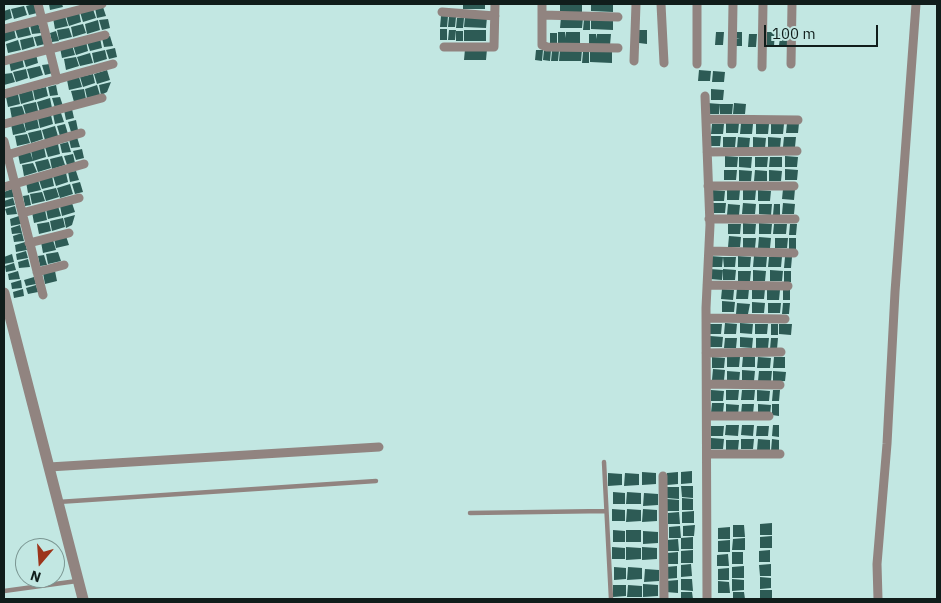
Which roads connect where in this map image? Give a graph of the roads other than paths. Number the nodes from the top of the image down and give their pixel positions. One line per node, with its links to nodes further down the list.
1 (38, 4): 16 (street)
2 (102, 4): 16 (street)
3 (495, 4): 14 (street)
4 (542, 4): 13 (street)
5 (636, 4): 23 (street)
6 (661, 4): 24 (street)
7 (696, 4): 26 (street)
8 (733, 4): 27 (street)
9 (763, 4): 29 (street)
10 (792, 4): 28 (street)
11 (916, 4): 85 (street)
12 (442, 12): 14 (street)
13 (542, 15): 15 (street); 20 (street)
14 (495, 16): 19 (street)
15 (618, 17)
16 (42, 19): 17 (street); 21 (street)
17 (4, 28)
18 (105, 35): 21 (street)
19 (444, 47)
20 (618, 48)
21 (49, 49): 22 (street); 30 (street)
22 (4, 61)
23 (634, 61)
24 (664, 63)
25 (113, 64): 30 (street)
26 (697, 64)
27 (732, 64)
28 (791, 64)
29 (762, 67)
30 (57, 80): 31 (street)
31 (4, 94)
32 (705, 96): 34 (street)
33 (102, 98): 36 (street)
34 (706, 119): 35 (street); 40 (street)
35 (798, 120)
36 (4, 124)
37 (81, 133): 41 (street)
38 (4, 141): 41 (street)
39 (797, 150): 40 (street)
40 (707, 152): 44 (street)
41 (8, 155): 43 (street)
42 (84, 164): 43 (street)
43 (14, 184): 46 (street); 48 (street)
44 (708, 186): 45 (street); 49 (street)
45 (794, 186)
46 (4, 187)
47 (79, 198): 48 (street)
48 (22, 213): 52 (street)
49 (710, 219): 50 (street); 53 (street)
50 (795, 219)
51 (70, 233): 52 (street)
52 (29, 243): 56 (street)
53 (709, 251): 54 (street); 57 (street)
54 (794, 253)
55 (64, 265): 56 (street)
56 (37, 272): 60 (street)
57 (707, 285): 58 (street); 61 (street)
58 (788, 286)
59 (4, 293): 73 (street)
60 (43, 295)
61 (706, 318): 62 (street); 64 (street)
62 (785, 319)
63 (781, 352): 64 (street)
64 (706, 353): 65 (street)
65 (707, 384): 66 (street); 67 (street)
66 (780, 385)
67 (707, 416): 68 (street); 70 (street)
68 (769, 416)
69 (379, 447): 73 (street)
70 (708, 454): 71 (street); 84 (street)
71 (780, 454)
72 (604, 462): 77 (lane)
73 (49, 468): 76 (street)
74 (663, 476): 83 (street)
75 (376, 481): 76 (lane)
76 (58, 502): 79 (street)
77 (606, 511): 78 (lane); 82 (lane)
78 (470, 514)
79 (79, 581): 80 (lane); 81 (street)
80 (4, 591)
81 (84, 599)
82 (611, 599)
83 (664, 599)
84 (707, 599)
85 (878, 599)

